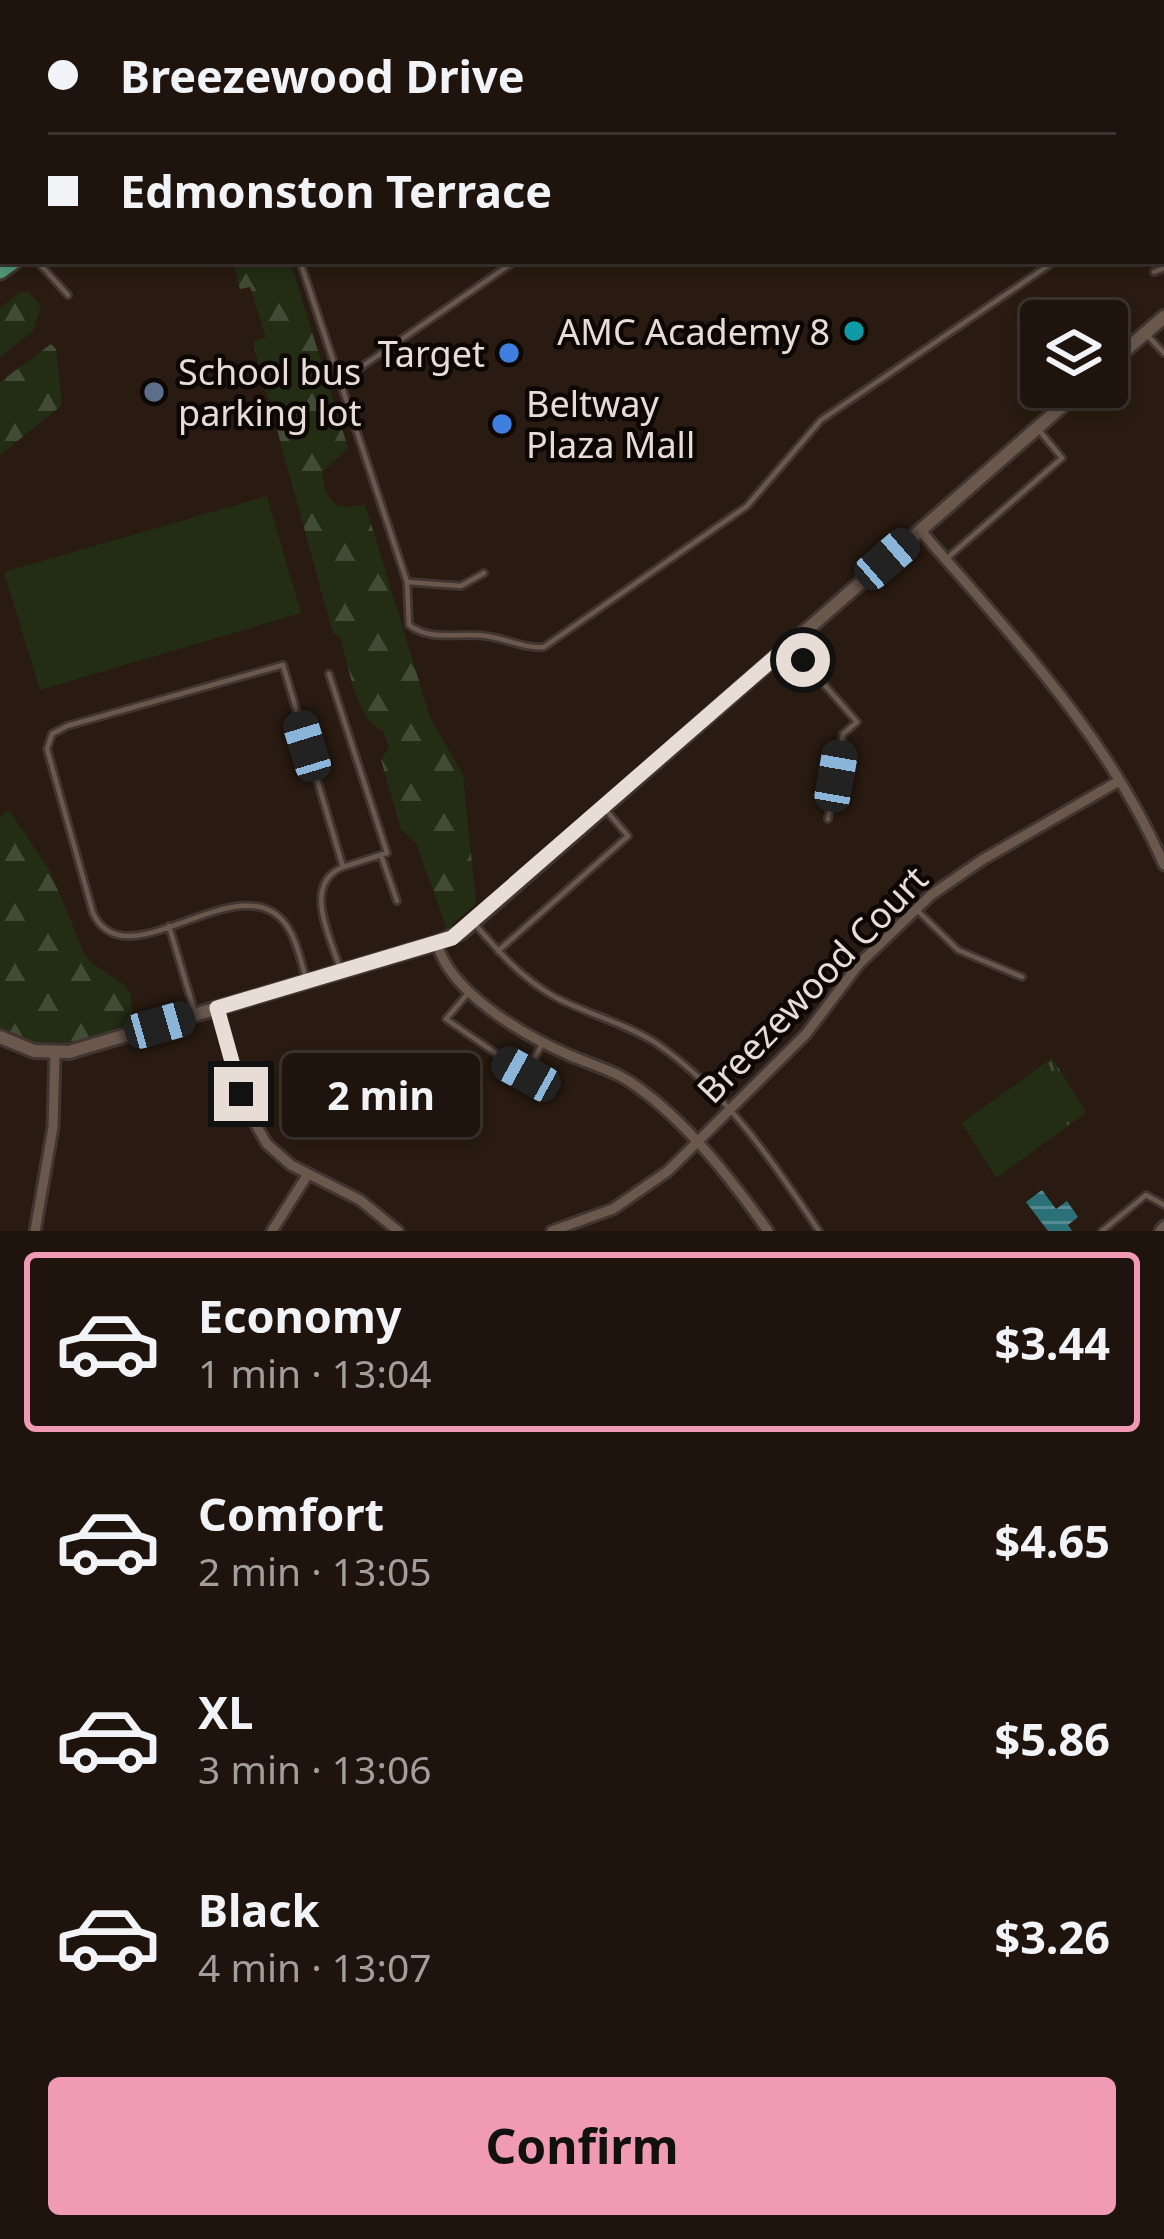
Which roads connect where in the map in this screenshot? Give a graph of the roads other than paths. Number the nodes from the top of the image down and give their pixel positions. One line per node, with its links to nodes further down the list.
1 (40, 264): 7 (lane)
2 (301, 264): 12 (lane)
3 (511, 264): 12 (lane)
4 (1051, 264): 18 (lane)
5 (1164, 268): 6 (lane)
6 (1154, 272)
7 (68, 295)
8 (1164, 316): 9 (street)
9 (1145, 332): 10 (street); 11 (lane)
10 (1128, 347)
11 (1164, 353)
12 (341, 381): 18 (lane)
13 (1060, 408): 14 (street)
14 (1037, 428): 15 (street); 16 (lane)
15 (920, 530): 16 (street); 19 (street)
16 (945, 560): 21 (street)
17 (484, 573): 18 (lane)
18 (407, 582)
19 (789, 645): 22 (street); 23 (lane)
20 (329, 674): 24 (lane)
21 (1119, 781): 25 (street); 28 (street, Breezewood Court)
22 (604, 808): 29 (street); 32 (lane)
23 (828, 819)
24 (381, 855): 26 (lane); 27 (lane)
25 (1164, 866)
26 (343, 867): 30 (lane); 33 (lane)
27 (397, 902)
28 (916, 908): 34 (lane); 42 (street, Breezewood Court)
29 (473, 922): 31 (street); 32 (lane)
30 (169, 926): 35 (lane); 38 (lane)
31 (437, 943): 33 (street); 36 (street)
32 (498, 951): 42 (lane)
33 (340, 972): 35 (street)
34 (1022, 977)
35 (307, 982): 37 (street)
36 (470, 991): 40 (street); 40 (lane)
37 (217, 1008): 38 (street); 44 (street)
38 (195, 1015): 41 (street)
39 (0, 1037): 41 (street)
40 (543, 1043): 43 (street)
41 (55, 1054): 46 (street)
42 (729, 1109): 43 (street, Breezewood Court); 51 (lane)
43 (694, 1142): 49 (street, Breezewood Court); 50 (street)
44 (308, 1174): 47 (street); 48 (street)
45 (1164, 1205): 52 (lane)
46 (35, 1231)
47 (272, 1231)
48 (398, 1231)
49 (552, 1231)
50 (768, 1231)
51 (819, 1231)
52 (1102, 1231)

